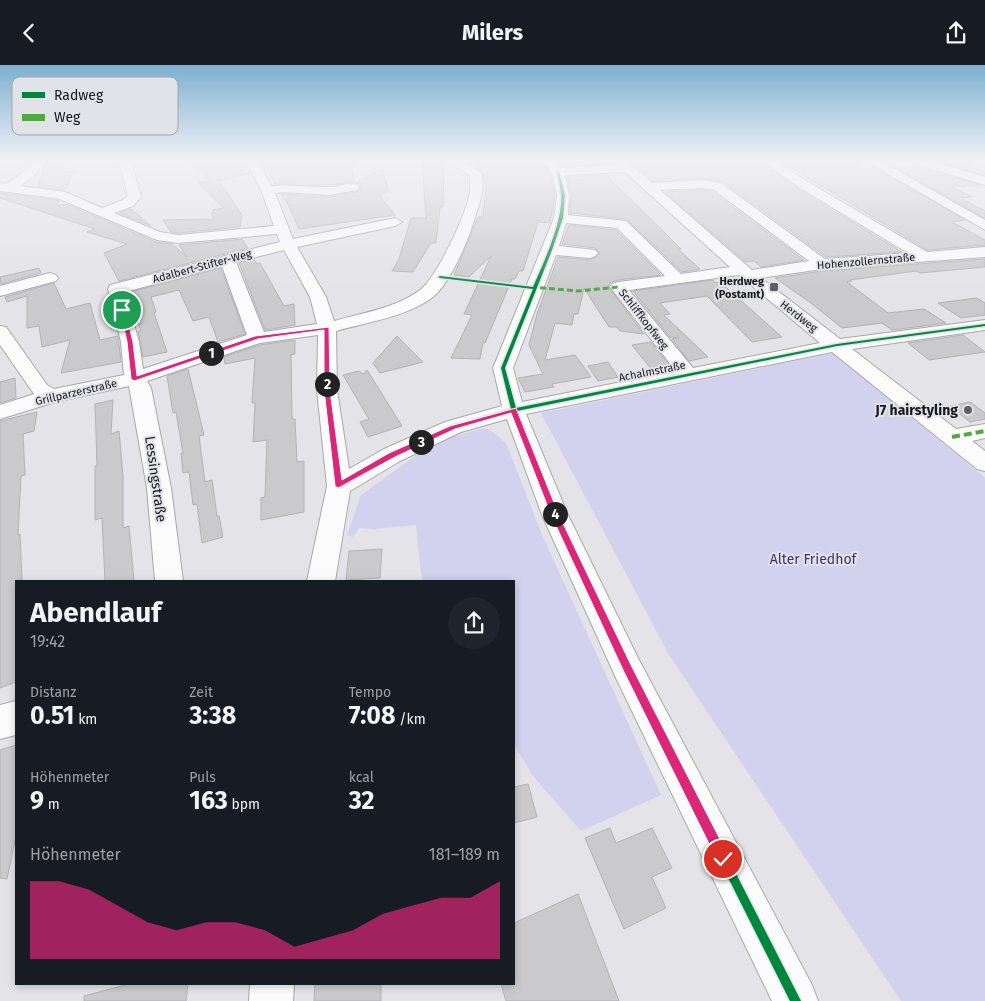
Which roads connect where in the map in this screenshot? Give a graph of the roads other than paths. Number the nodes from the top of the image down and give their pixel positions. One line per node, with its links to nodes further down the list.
1 (84, 205): 10 (street)
2 (123, 205): 10 (street)
3 (272, 205): 14 (street)
4 (472, 205): 27 (street, Grillparzerstraße)
5 (562, 205): 11 (street)
6 (669, 205): 21 (street, Herdweg)
7 (742, 205): 20 (street)
8 (837, 205): 18 (street)
9 (948, 205): 13 (street)
10 (103, 212): 14 (street)
11 (561, 218): 15 (street); 23 (street)
12 (395, 222): 14 (street)
13 (985, 226)
14 (285, 236): 19 (street, Adalbert-Stifter-Weg); 27 (street)
15 (550, 250): 17 (street); 34 (street)
16 (985, 252): 18 (street, Hohenzollernstraße)
17 (590, 253)
18 (924, 256): 20 (street, Hohenzollernstraße)
19 (227, 259): 24 (street, Adalbert-Stifter-Weg); 28 (street)
20 (822, 264): 21 (street, Hohenzollernstraße)
21 (745, 272): 23 (street, Schliffkopfweg); 30 (street, Herdweg)
22 (50, 278): 25 (street)
23 (677, 279): 31 (street, Schliffkopfweg)
24 (116, 289): 32 (street, Lessingstraße)
25 (0, 291)
26 (985, 325): 30 (street, Achalmstraße)
27 (327, 328): 28 (street, Grillparzerstraße); 39 (street)
28 (257, 338): 32 (street, Grillparzerstraße)
29 (3, 339): 33 (street)
30 (837, 345): 31 (street, Achalmstraße); 37 (street, Herdweg)
31 (688, 374): 34 (street, Achalmstraße)
32 (134, 379): 33 (street, Grillparzerstraße); 40 (street, Lessingstraße)
33 (51, 396): 35 (street, Grillparzerstraße)
34 (514, 410): 39 (street, Achalmstraße); 46 (street)
35 (0, 412)
36 (985, 431): 37 (street)
37 (952, 437): 38 (street, Herdweg)
38 (985, 463)
39 (338, 486): 41 (street)
40 (168, 580)
41 (321, 580)
42 (15, 718): 43 (street)
43 (0, 723)
44 (272, 985): 45 (street)
45 (271, 1001)
46 (796, 1001)

